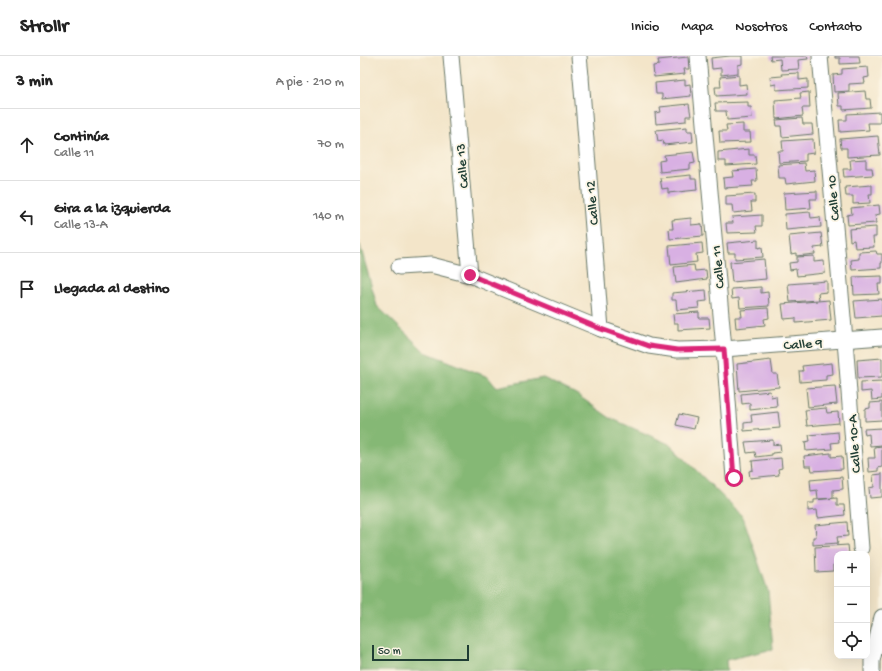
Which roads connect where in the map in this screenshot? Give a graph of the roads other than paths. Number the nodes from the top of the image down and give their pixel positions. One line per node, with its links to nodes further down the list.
1 (451, 56): 6 (street, Calle 13)
2 (579, 56): 7 (street, Calle 12)
3 (698, 56): 10 (street, Calle 11)
4 (820, 56): 9 (street, Calle 10)
5 (399, 267): 6 (street, Calle 9)
6 (470, 275): 7 (street, Calle 9)
7 (601, 329): 10 (street, Calle 9)
8 (882, 337): 9 (street, Calle 9)
9 (845, 340): 10 (street, Calle 9); 12 (street, Calle 10-A)
10 (724, 349): 11 (street, Calle 11)
11 (734, 478)
12 (861, 548)
13 (882, 617): 14 (street)
14 (872, 671)

